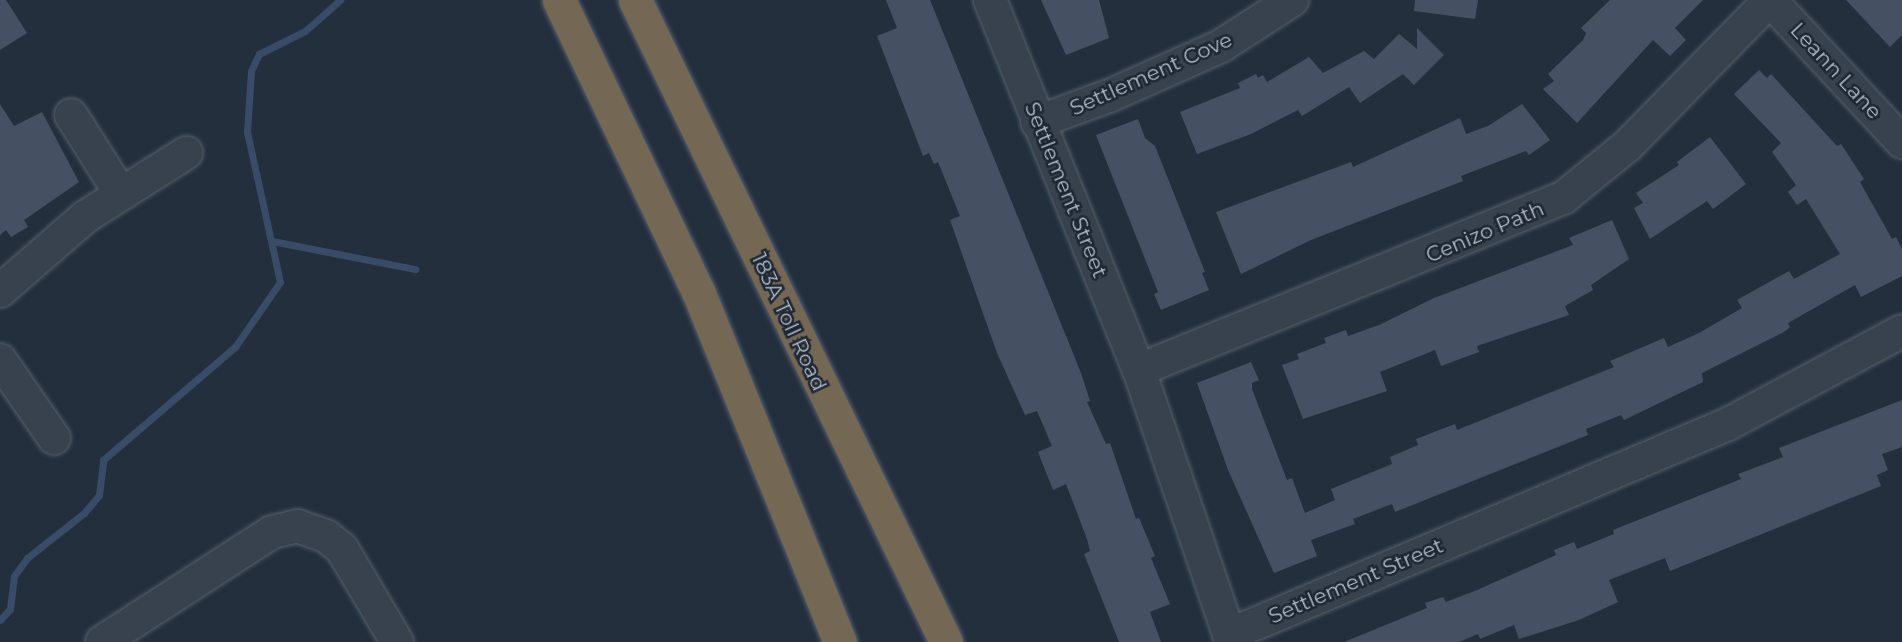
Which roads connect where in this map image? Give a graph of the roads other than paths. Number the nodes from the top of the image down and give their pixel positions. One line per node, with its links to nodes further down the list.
1 (559, 0): 18 (highway)
2 (635, 0): 19 (highway, 183A Toll Road)
3 (990, 0): 7 (street, Settlement Street)
4 (1292, 0): 7 (street, Settlement Cove)
5 (1770, 0): 8 (street, Leann Lane); 14 (street, Cenizo Path)
6 (71, 115): 10 (street)
7 (1037, 122): 14 (street, Settlement Street)
8 (1902, 142)
9 (186, 153): 10 (street)
10 (121, 194): 11 (street)
11 (0, 291)
12 (1902, 331): 14 (street, Settlement Street)
13 (0, 360): 15 (street)
14 (1139, 370)
15 (54, 438)
16 (392, 640): 17 (street)
17 (102, 642)
18 (840, 642)
19 (946, 642)

